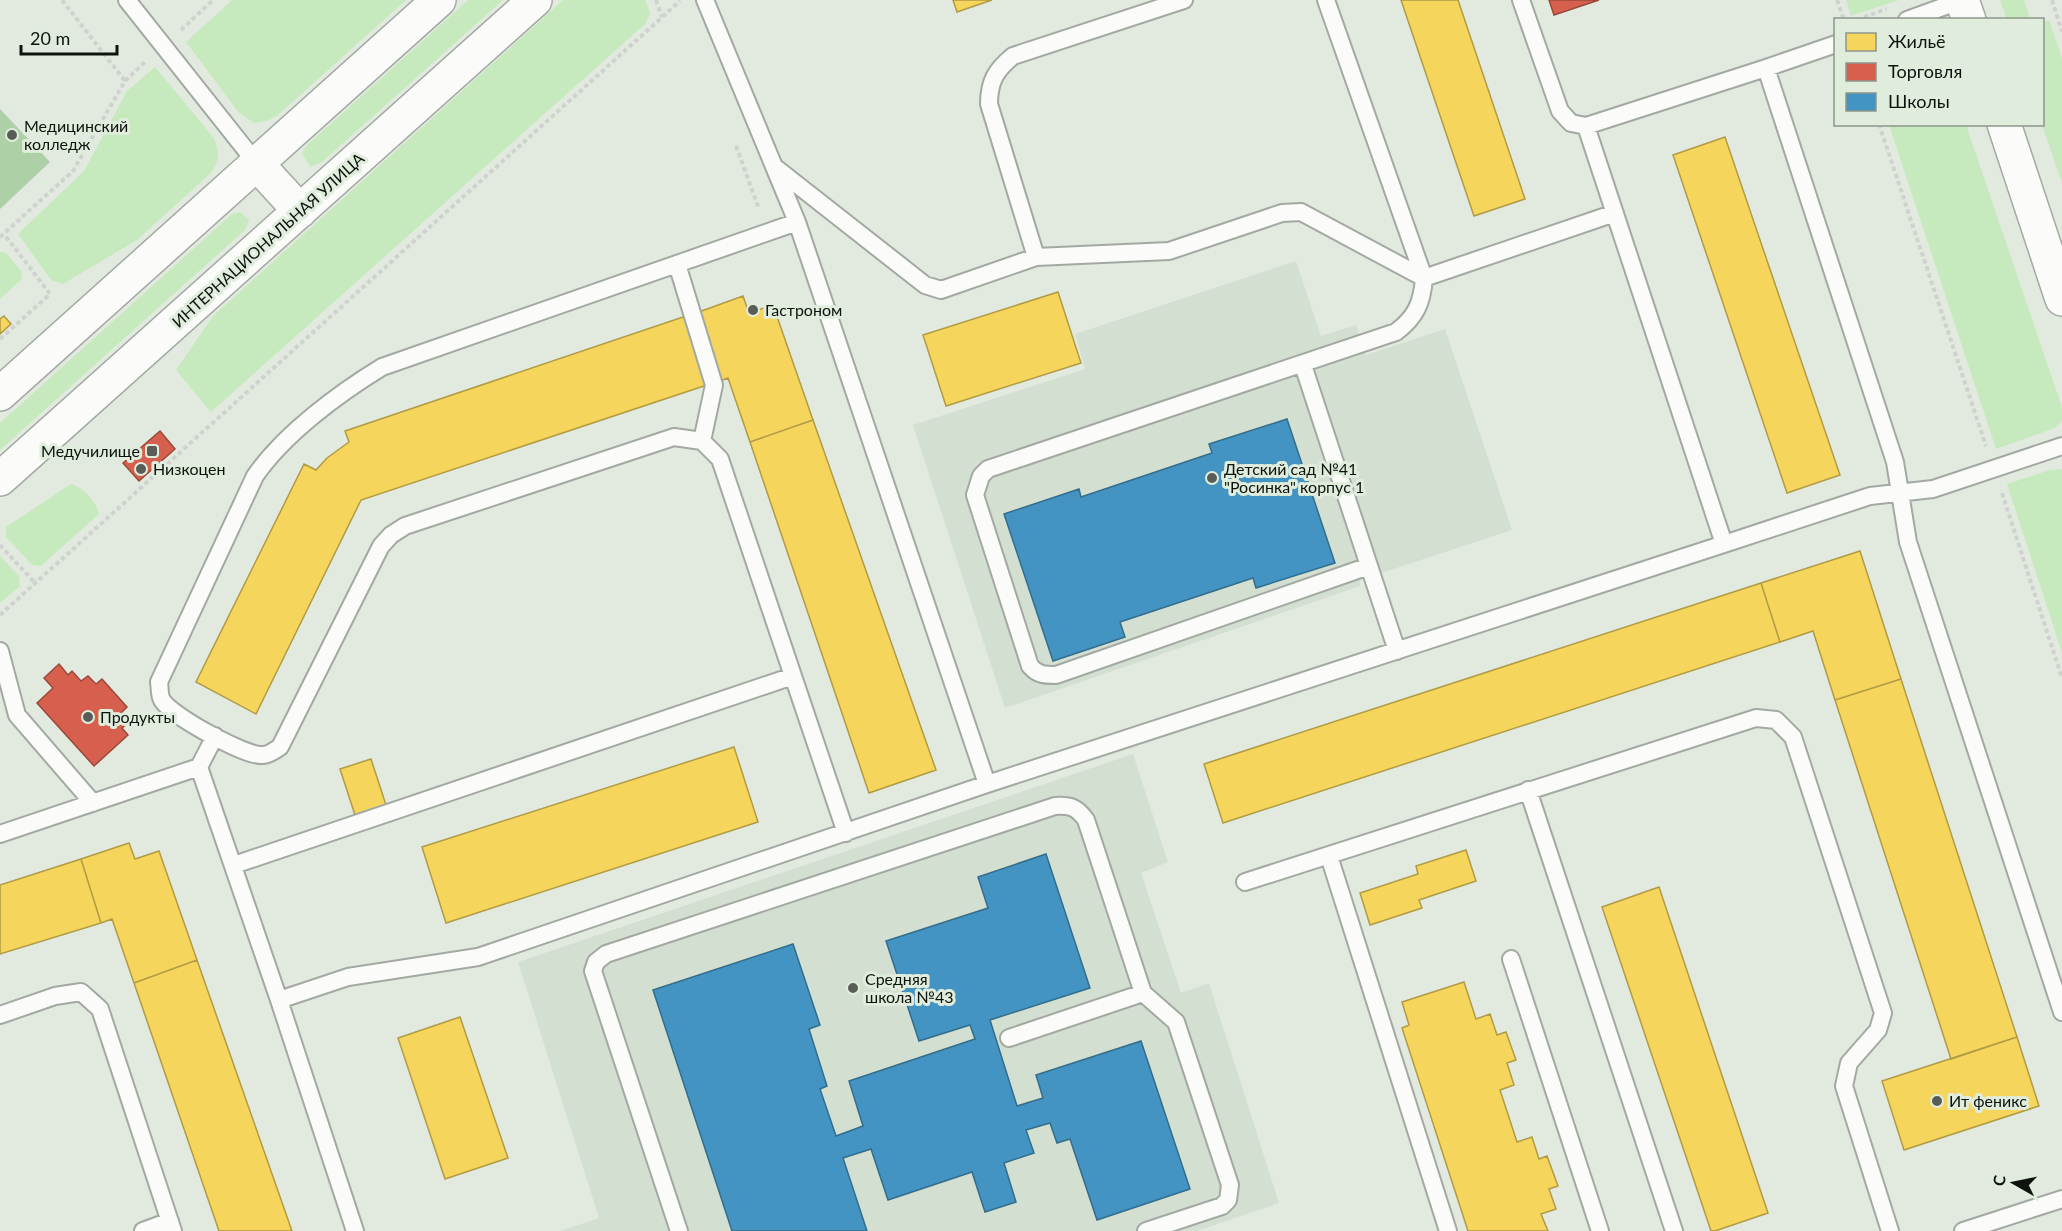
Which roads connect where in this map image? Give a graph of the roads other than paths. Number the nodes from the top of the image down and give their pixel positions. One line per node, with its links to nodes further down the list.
1 (439, 0): 15 (main road)
2 (535, 0): 17 (main road, ИНТЕРНАЦИОНАЛЬНАЯ УЛИЦА)
3 (705, 0): 16 (lane)
4 (1184, 0): 20 (lane)
5 (1326, 0): 22 (lane)
6 (1521, 0): 13 (lane)
7 (1962, 0): 9 (lane); 10 (main road)
8 (132, 2): 15 (lane)
9 (1912, 18)
10 (1968, 18)
11 (1834, 45): 12 (lane)
12 (1766, 68): 13 (lane); 29 (lane)
13 (1586, 126): 18 (lane)
14 (2005, 126): 23 (main road)
15 (257, 164): 17 (main road); 25 (main road)
16 (775, 167): 19 (lane); 20 (lane)
17 (300, 211): 28 (main road, ИНТЕРНАЦИОНАЛЬНАЯ УЛИЦА)
18 (1615, 213): 22 (lane); 30 (lane)
19 (797, 222): 21 (lane); 37 (lane)
20 (1036, 257): 22 (lane)
21 (677, 264): 26 (lane); 35 (lane)
22 (1424, 278): 24 (lane)
23 (2062, 299)
24 (1303, 365): 31 (lane); 31 (lane)
25 (0, 394)
26 (702, 441): 34 (lane); 35 (lane)
27 (2062, 446): 29 (lane)
28 (0, 479)
29 (1900, 492): 30 (lane); 48 (lane)
30 (1724, 544): 33 (lane)
31 (1369, 566): 33 (lane)
32 (0, 651): 39 (lane)
33 (1397, 651): 37 (lane)
34 (793, 676): 40 (lane); 43 (lane)
35 (215, 736): 36 (lane)
36 (199, 767): 39 (lane); 43 (lane)
37 (987, 784): 40 (lane)
38 (1528, 790): 42 (lane); 60 (lane); 61 (lane)
39 (93, 803): 41 (lane)
40 (846, 833): 47 (lane)
41 (0, 834)
42 (1329, 856): 44 (lane); 58 (lane)
43 (234, 865): 47 (lane)
44 (1245, 882)
45 (1511, 959): 59 (lane)
46 (1143, 993): 50 (lane); 52 (lane); 56 (lane)
47 (279, 1000): 55 (lane)
48 (2062, 1012)
49 (0, 1015): 53 (lane)
50 (1009, 1038)
51 (2062, 1198): 62 (lane)
52 (1193, 1224): 57 (lane)
53 (172, 1226): 54 (lane)
54 (143, 1231)
55 (355, 1231)
56 (679, 1231)
57 (1146, 1231)
58 (1448, 1231)
59 (1600, 1231)
60 (1674, 1231)
61 (1890, 1231)
62 (1963, 1231)

